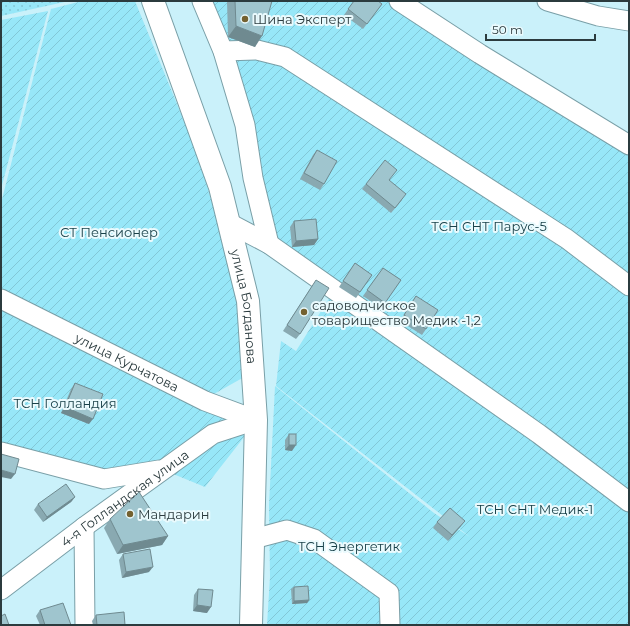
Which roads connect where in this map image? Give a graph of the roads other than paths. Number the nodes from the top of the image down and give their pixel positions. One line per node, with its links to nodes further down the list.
1 (153, 1): 8 (main road, улица Богданова)
2 (202, 1): 6 (street)
3 (399, 1): 7 (street)
4 (547, 1): 5 (street)
5 (629, 21)
6 (223, 51): 9 (street); 10 (street)
7 (629, 145)
8 (229, 223): 9 (street); 12 (main road, улица Богданова)
9 (269, 244): 15 (street)
10 (629, 286)
11 (1, 299): 12 (street, улица Курчатова)
12 (256, 420): 14 (street, 4-я Голландская улица); 17 (main road, улица Богданова)
13 (1, 452): 14 (street)
14 (162, 470): 16 (street, 4-я Голландская улица)
15 (629, 502)
16 (84, 526): 18 (street, 4-я Голландская улица); 19 (street)
17 (253, 539): 20 (main road, улица Богданова); 21 (street)
18 (1, 590)
19 (85, 625)
20 (251, 625)
21 (390, 625)

